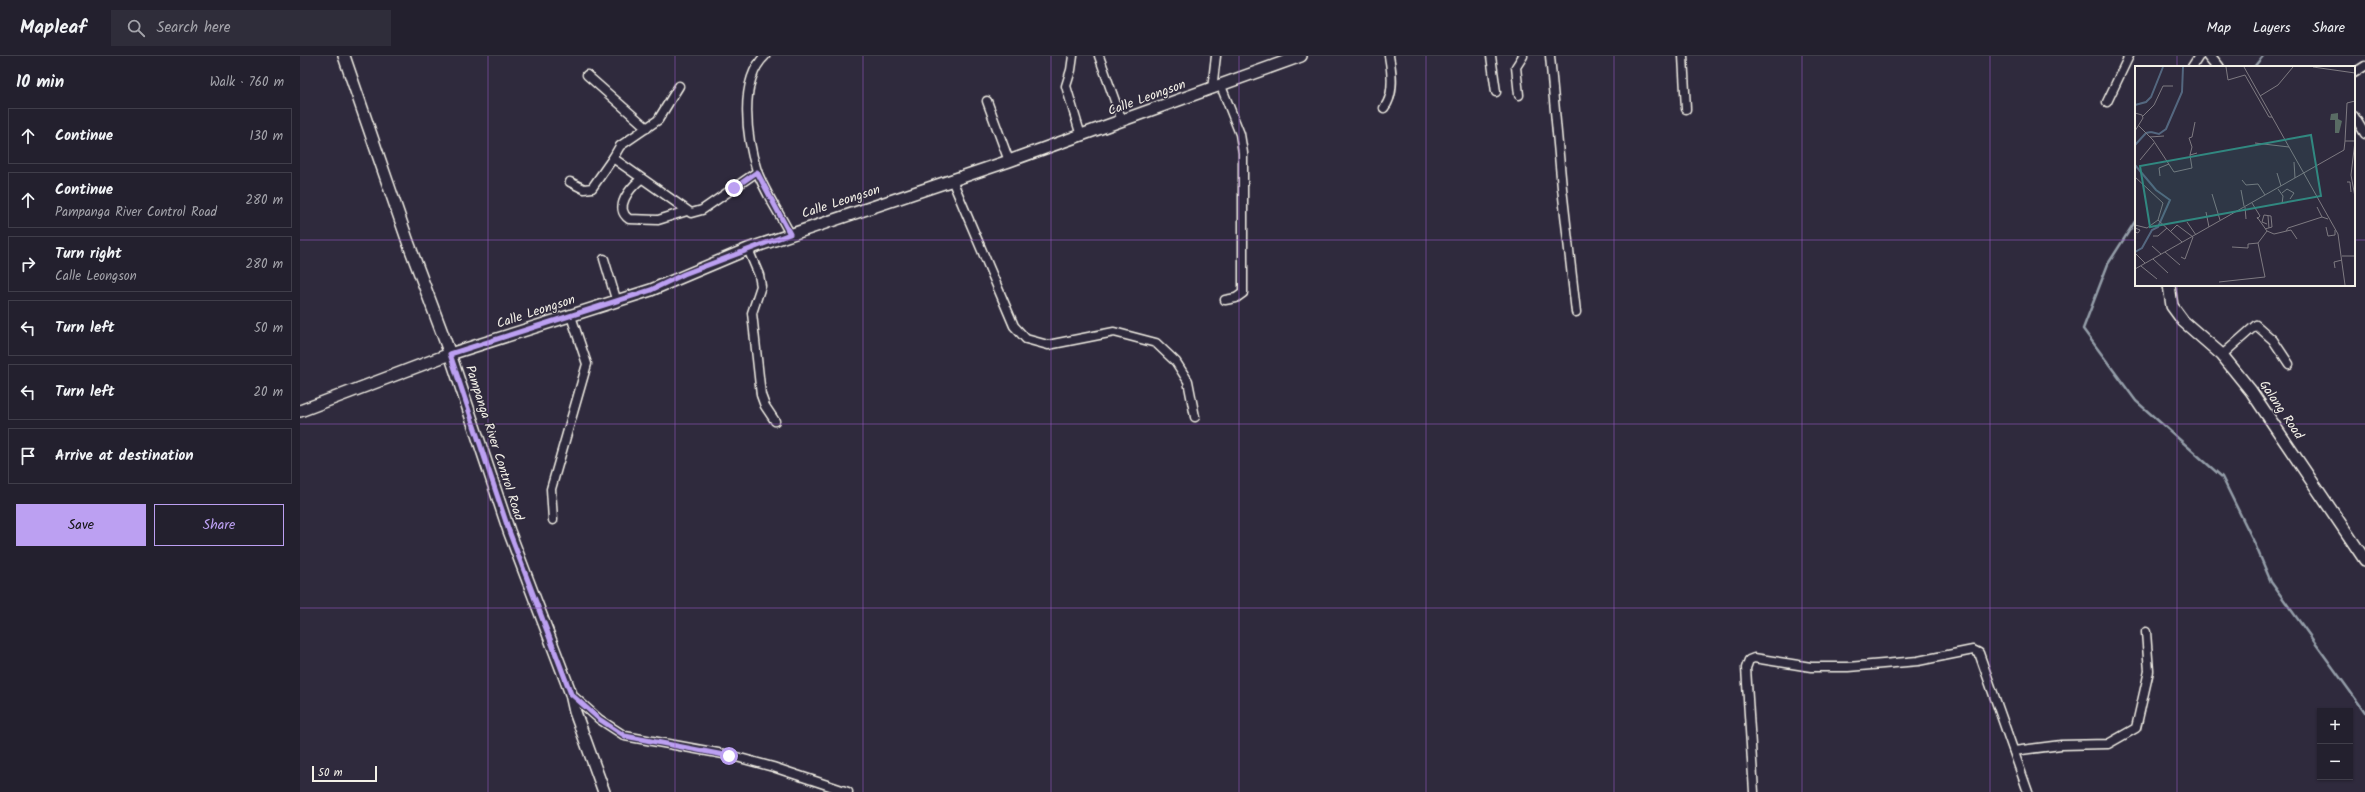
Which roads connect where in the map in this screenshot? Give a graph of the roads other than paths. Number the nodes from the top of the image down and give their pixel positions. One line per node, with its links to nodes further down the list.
1 (344, 56): 46 (street, Pampanga River Control Road)
2 (765, 56): 33 (street)
3 (1073, 56): 30 (street)
4 (1099, 56): 27 (street)
5 (1216, 56): 19 (street)
6 (1301, 56): 19 (street, Calle Leongson)
7 (1389, 56): 24 (street)
8 (1491, 56): 20 (street)
9 (1523, 56): 21 (street)
10 (1550, 56): 44 (street)
11 (1682, 56): 25 (street)
12 (2129, 56): 23 (street)
13 (2199, 56): 14 (street)
14 (2193, 66)
15 (2365, 66): 16 (street)
16 (2355, 71)
17 (587, 76): 28 (street)
18 (679, 86): 28 (street)
19 (1217, 88): 27 (street, Calle Leongson); 43 (street)
20 (1496, 92)
21 (1519, 95)
22 (987, 101): 32 (street)
23 (2107, 102)
24 (1384, 108)
25 (1686, 109)
26 (2355, 118): 29 (street)
27 (1122, 121): 30 (street, Calle Leongson)
28 (647, 128): 31 (street)
29 (2365, 134)
30 (1080, 136): 32 (street, Calle Leongson)
31 (613, 158): 34 (street); 36 (street)
32 (1009, 161): 35 (street, Calle Leongson)
33 (757, 172): 37 (street); 38 (street)
34 (641, 179): 37 (street); 37 (street)
35 (952, 180): 38 (street, Calle Leongson); 50 (street)
36 (570, 182)
37 (686, 211)
38 (790, 234): 39 (street, Calle Leongson)
39 (748, 249): 42 (street, Calle Leongson); 51 (street)
40 (604, 259): 42 (street)
41 (2169, 286): 47 (street, Galang Road)
42 (616, 299): 45 (street, Calle Leongson)
43 (1224, 300)
44 (1576, 312)
45 (571, 316): 46 (street, Calle Leongson); 52 (street)
46 (450, 354): 49 (street, Calle Leongson); 55 (street, Pampanga River Control Road)
47 (2222, 354): 48 (street); 53 (street, Galang Road)
48 (2289, 364)
49 (300, 411)
50 (1195, 417)
51 (775, 421)
52 (553, 520)
53 (2365, 560)
54 (2146, 632): 56 (street)
55 (571, 694): 57 (street, Pampanga River Control Road); 58 (street)
56 (2014, 751): 59 (street); 60 (street)
57 (604, 792)
58 (848, 792)
59 (1754, 792)
60 (2028, 792)

